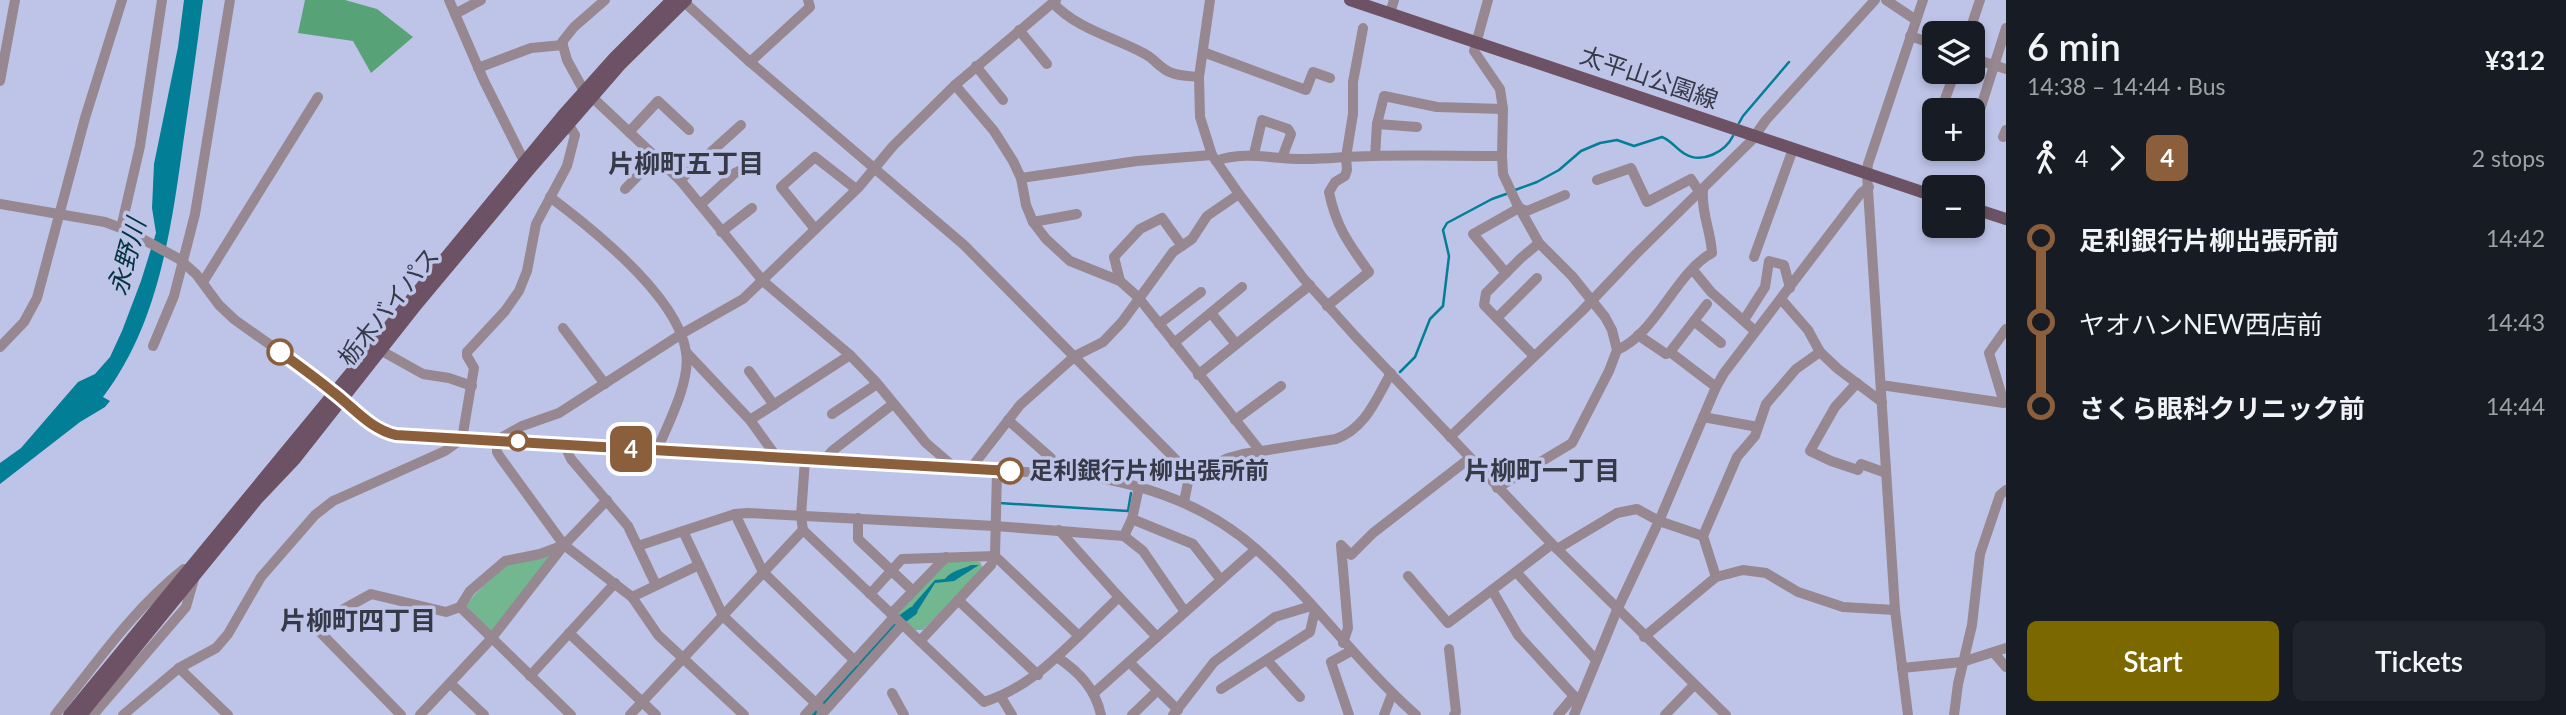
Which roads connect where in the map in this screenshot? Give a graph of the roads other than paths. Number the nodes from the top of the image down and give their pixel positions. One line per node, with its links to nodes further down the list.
1 (15, 0): 39 (street)
2 (122, 0): 81 (street)
3 (162, 0): 84 (street)
4 (230, 0): 90 (street)
5 (449, 0): 19 (street)
6 (481, 0): 19 (street)
7 (605, 0): 28 (street)
8 (681, 0): 30 (street); 41 (main road, 栃木バイパス)
9 (808, 0): 30 (street)
10 (1210, 0): 29 (street)
11 (1350, 0): 18 (main road, 太平山公園線)
12 (1488, 0): 27 (street)
13 (1875, 0): 52 (street)
14 (1886, 0): 20 (street)
15 (1923, 0): 20 (street)
16 (1980, 0): 21 (street)
17 (1054, 1): 24 (street); 37 (street)
18 (1392, 6): 27 (main road, 太平山公園線)
19 (455, 15): 35 (street)
20 (1916, 20): 25 (street)
21 (1973, 21)
22 (1363, 28): 58 (street)
23 (2006, 29): 33 (street)
24 (1019, 30): 32 (street); 34 (street)
25 (1910, 36): 26 (street); 67 (street)
26 (1922, 40)
27 (1475, 41): 45 (street); 52 (main road, 太平山公園線)
28 (563, 45): 35 (street); 41 (street)
29 (1203, 52): 37 (street); 38 (street)
30 (750, 62): 63 (street)
31 (1985, 62): 33 (street)
32 (1047, 64)
33 (1994, 65): 36 (street); 43 (street)
34 (976, 66): 40 (street); 44 (street)
35 (478, 68): 61 (street)
36 (2006, 69)
37 (1199, 77): 59 (street)
38 (1330, 78)
39 (0, 81)
40 (955, 85): 63 (street); 64 (street)
41 (588, 94): 46 (main road, 栃木バイパス); 51 (street); 61 (main road, 栃木バイパス)
42 (318, 97): 96 (street)
43 (1984, 98)
44 (1003, 100)
45 (1503, 109): 47 (street); 56 (street)
46 (568, 124): 74 (street); 121 (main road, 栃木バイパス)
47 (1377, 124): 49 (street); 55 (street)
48 (741, 125): 65 (street)
49 (1417, 127)
50 (689, 130): 51 (street)
51 (629, 132): 57 (street)
52 (1756, 136): 53 (main road, 太平山公園線); 70 (street)
53 (1793, 149): 67 (main road, 太平山公園線); 89 (street)
54 (1254, 154): 59 (street); 60 (street); 60 (street)
55 (1375, 156): 56 (street); 58 (street)
56 (1502, 156): 78 (street)
57 (656, 157): 65 (street); 68 (street)
58 (1346, 157): 60 (street); 105 (street)
59 (1214, 158): 64 (street); 72 (street)
60 (1282, 158)
61 (524, 161): 139 (main road, 栃木バイパス)
62 (753, 164): 76 (street)
63 (874, 167): 69 (street); 127 (street)
64 (1021, 178): 83 (street)
65 (680, 180): 76 (street)
66 (1597, 180): 70 (street)
67 (1868, 180): 71 (main road, 太平山公園線); 99 (street); 135 (street)
68 (625, 189)
69 (856, 189): 85 (street); 85 (street)
70 (1701, 192): 91 (street); 103 (street)
71 (1922, 193)
72 (1239, 194): 88 (street); 97 (street)
73 (1565, 195): 78 (street)
74 (550, 197): 114 (street); 136 (street)
75 (0, 204): 81 (street)
76 (701, 204): 86 (street)
77 (752, 208): 86 (street)
78 (1519, 208): 87 (street); 92 (street)
79 (1985, 212): 82 (main road)
80 (1077, 214): 83 (street)
81 (59, 215): 84 (street); 120 (street)
82 (2006, 219)
83 (1033, 222): 95 (street)
84 (123, 229): 90 (street)
85 (815, 229): 94 (street)
86 (721, 232): 94 (street)
87 (1539, 243): 92 (street); 103 (street)
88 (1182, 246): 95 (street); 101 (street)
89 (1754, 257)
90 (181, 261): 96 (street); 119 (street)
91 (1693, 270): 108 (street); 115 (street)
92 (1506, 273): 107 (street)
93 (1537, 278): 107 (street)
94 (763, 281): 114 (street); 126 (street)
95 (1121, 281): 101 (street)
96 (203, 282): 139 (street)
97 (1310, 285): 105 (street); 118 (street)
98 (1242, 287): 106 (street)
99 (1790, 288): 102 (street); 108 (street)
100 (1201, 292): 110 (street)
101 (1138, 297): 110 (street); 127 (street)
102 (1781, 299): 113 (street); 125 (street)
103 (1592, 302): 122 (street); 128 (street)
104 (1707, 304): 109 (street)
105 (1327, 306): 130 (street)
106 (1211, 313): 116 (street); 118 (street)
107 (1497, 318): 128 (street)
108 (1744, 320): 113 (street)
109 (1694, 321): 117 (street); 124 (street)
110 (1159, 324): 116 (street)
111 (563, 328): 133 (street)
112 (2006, 329): 141 (street)
113 (1755, 331): 138 (street)
114 (683, 333): 123 (street); 133 (street)
115 (1638, 335): 122 (street); 124 (street)
116 (1174, 343): 131 (street)
117 (1721, 343)
118 (1236, 344): 131 (street)
119 (153, 346)
120 (0, 347)
121 (380, 350): 136 (street); 139 (main road, 栃木バイパス)
122 (1617, 350): 167 (street)
123 (686, 352): 146 (street); 154 (street)
124 (1670, 352): 138 (street)
125 (1821, 352): 132 (street); 149 (street)
126 (850, 355): 134 (street); 143 (street)
127 (1075, 356): 147 (street); 165 (street)
128 (1534, 356): 150 (street)
129 (749, 371): 143 (street)
130 (1391, 373): 150 (street); 155 (street)
131 (1198, 374): 148 (street)
132 (1857, 383): 140 (street); 164 (street)
133 (605, 384): 152 (street)
134 (877, 384): 142 (street); 144 (street)
135 (1881, 385): 140 (street); 141 (street)
136 (472, 386): 151 (street)
137 (1280, 386): 148 (street)
138 (1716, 387): 145 (street)
139 (338, 396): 151 (street); 188 (main road, 栃木バイパス); 193 (main road, 栃木バイパス)
140 (1881, 402): 164 (street)
141 (2005, 403)
142 (893, 404): 159 (street); 160 (street)
143 (774, 405): 146 (street)
144 (832, 414)
145 (1703, 417): 149 (street); 175 (street)
146 (750, 420): 157 (street)
147 (1008, 420): 161 (street); 163 (street)
148 (1235, 420): 155 (street)
149 (1758, 427): 181 (street)
150 (1450, 437): 156 (street)
151 (462, 439): 152 (street); 230 (street)
152 (496, 440): 153 (street); 182 (street)
153 (564, 444): 154 (street); 169 (street)
154 (657, 450): 157 (street)
155 (1261, 452): 165 (street)
156 (1470, 458): 167 (street); 218 (street)
157 (778, 459): 158 (street)
158 (805, 460): 159 (street); 172 (street)
159 (823, 461): 160 (street)
160 (954, 467): 161 (street)
161 (971, 468): 162 (street)
162 (997, 470): 163 (street); 176 (street)
163 (1052, 473): 166 (street)
164 (1886, 473): 208 (street)
165 (1189, 477): 170 (street)
166 (1139, 487): 170 (street); 174 (street)
167 (1497, 488): 184 (street)
168 (2006, 490): 228 (street)
169 (607, 500): 182 (street); 183 (street)
170 (1184, 502): 185 (street)
171 (735, 514): 172 (street); 179 (street); 191 (street)
172 (801, 516): 173 (street); 177 (street)
173 (858, 519): 176 (street); 190 (street)
174 (1132, 519): 180 (street); 196 (street)
175 (1659, 521): 181 (street); 184 (street); 207 (street)
176 (995, 526): 178 (street); 186 (street)
177 (803, 530): 191 (street); 201 (street)
178 (1059, 530): 180 (street); 203 (street)
179 (683, 531): 183 (street); 189 (street)
180 (1124, 536): 209 (street)
181 (1703, 536): 195 (street)
182 (564, 545): 197 (street); 205 (street); 216 (street)
183 (638, 546): 198 (street)
184 (1555, 547): 192 (street); 207 (street)
185 (1256, 549): 196 (street); 206 (street)
186 (995, 556): 187 (street); 204 (street); 213 (street)
187 (946, 557): 190 (street); 200 (street)
188 (197, 559): 243 (main road, 栃木バイパス); 249 (street)
189 (699, 565): 198 (street); 210 (street)
190 (892, 570): 200 (street); 201 (street)
191 (763, 572): 210 (street); 226 (street)
192 (1517, 572): 199 (street); 225 (street)
193 (194, 576): 243 (main road, 栃木バイパス); 252 (street)
194 (1408, 576): 199 (street)
195 (1716, 576): 208 (street); 215 (street)
196 (1221, 580): 209 (street)
197 (615, 583): 202 (street); 212 (street)
198 (656, 585): 202 (street)
199 (1492, 590): 244 (street)
200 (913, 591): 211 (street)
201 (870, 594): 211 (street)
202 (632, 597): 223 (street)
203 (1119, 597): 213 (street); 214 (street)
204 (958, 600): 217 (street); 232 (street)
205 (460, 607): 216 (street); 255 (street)
206 (1313, 608): 218 (street); 224 (street); 248 (street)
207 (1617, 610): 215 (street); 225 (street)
208 (1895, 610): 231 (street)
209 (1185, 612): 214 (street)
210 (723, 616): 223 (street); 246 (street)
211 (896, 618): 217 (street); 226 (street); 247 (street)
212 (569, 633): 233 (street); 245 (street)
213 (1079, 636): 222 (street)
214 (1157, 637): 227 (street)
215 (1644, 637): 235 (street)
216 (491, 639): 233 (street); 234 (street)
217 (920, 641): 241 (street)
218 (1347, 647): 240 (street); 267 (street)
219 (2006, 648): 221 (street)
220 (1449, 649): 270 (street)
221 (1994, 653): 228 (street); 229 (street)
222 (1058, 657): 232 (street); 239 (street)
223 (683, 658): 245 (street); 261 (street)
224 (1267, 660): 236 (street); 242 (street)
225 (1597, 660): 244 (street)
226 (855, 661): 246 (street)
227 (1129, 662): 237 (street); 239 (street)
228 (1962, 663): 231 (street); 276 (street)
229 (2006, 667)
230 (179, 668): 253 (street); 254 (street)
231 (1902, 668): 275 (street)
232 (1038, 675): 241 (street)
233 (530, 676): 258 (street)
234 (451, 684): 256 (street); 257 (street)
235 (1694, 685): 273 (street); 274 (street)
236 (1221, 690)
237 (1157, 691): 248 (street); 266 (street)
238 (892, 693): 263 (street)
239 (1094, 693): 265 (street)
240 (1392, 694): 268 (street); 269 (street)
241 (1002, 696): 264 (street)
242 (1300, 697)
243 (88, 698): 250 (main road, 栃木バイパス); 251 (main road, 栃木バイパス)
244 (1577, 698): 271 (street); 272 (street)
245 (642, 702): 259 (street); 260 (street)
246 (817, 702): 247 (street); 262 (street)
247 (822, 713)
248 (1175, 713)
249 (55, 715)
250 (69, 715)
251 (80, 715)
252 (93, 715)
253 (122, 715)
254 (228, 715)
255 (401, 715)
256 (420, 715)
257 (484, 715)
258 (571, 715)
259 (630, 715)
260 (656, 715)
261 (744, 715)
262 (805, 715)
263 (904, 715)
264 (1012, 715)
265 (1101, 715)
266 (1132, 715)
267 (1349, 715)
268 (1384, 715)
269 (1416, 715)
270 (1454, 715)
271 (1558, 715)
272 (1574, 715)
273 (1665, 715)
274 (1726, 715)
275 (1908, 715)
276 (1954, 715)

